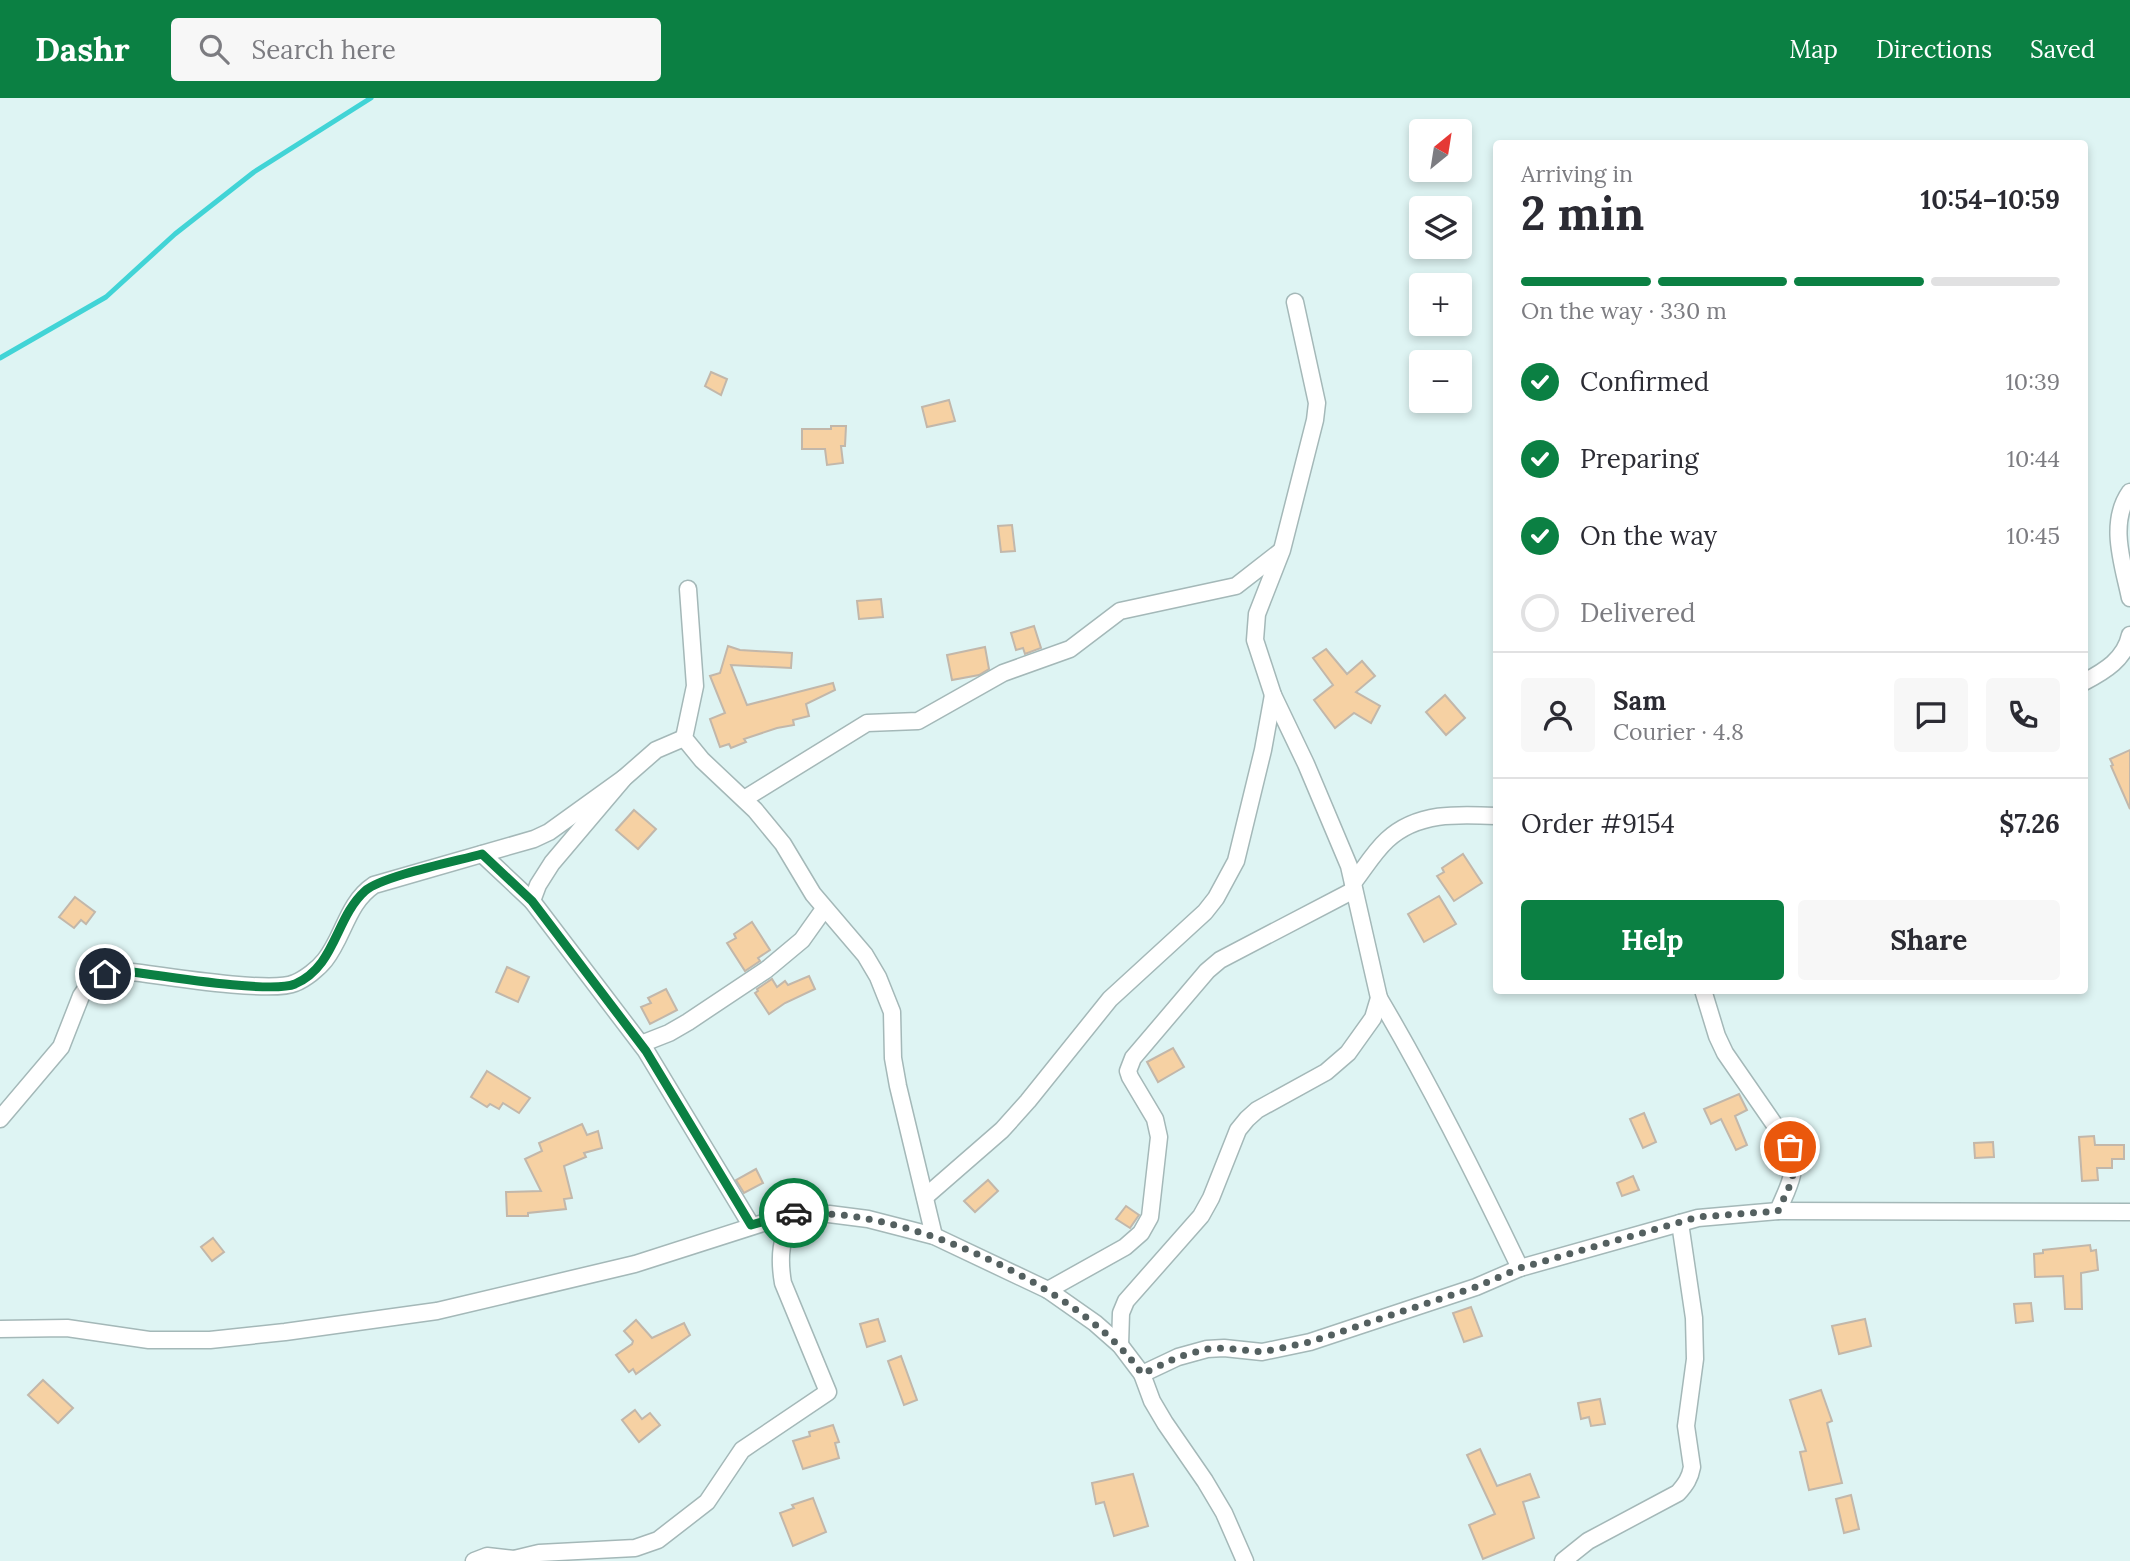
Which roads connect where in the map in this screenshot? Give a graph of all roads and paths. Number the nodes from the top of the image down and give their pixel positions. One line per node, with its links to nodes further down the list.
1 (1295, 302): 3 (street)
2 (2130, 492): 5 (street)
3 (1282, 550): 8 (street); 11 (street)
4 (688, 590): 9 (street)
5 (2130, 598)
6 (2130, 635): 7 (street)
7 (2088, 680)
8 (1273, 695): 14 (street); 21 (street)
9 (684, 738): 10 (street); 11 (street)
10 (624, 778): 13 (street); 15 (street)
11 (744, 799): 16 (street)
12 (1493, 816): 14 (street)
13 (482, 854): 15 (street); 20 (street)
14 (1354, 887): 18 (street); 29 (street)
15 (532, 901): 19 (street)
16 (824, 909): 19 (street); 21 (street)
17 (1704, 994): 22 (street)
18 (1379, 998): 28 (street); 31 (street)
19 (641, 1044): 26 (street)
20 (0, 1119)
21 (925, 1197): 27 (street)
22 (1778, 1211): 23 (street); 25 (street)
23 (2130, 1212)
24 (791, 1213): 26 (street); 27 (street); 33 (street)
25 (1680, 1223): 28 (street); 35 (street)
26 (751, 1225): 30 (street)
27 (934, 1237): 29 (street)
28 (1520, 1268): 32 (street)
29 (1048, 1290): 31 (street)
30 (0, 1329)
31 (1121, 1345): 32 (street)
32 (1142, 1374): 34 (street)
33 (474, 1561)
34 (1245, 1561)
35 (1563, 1561)

